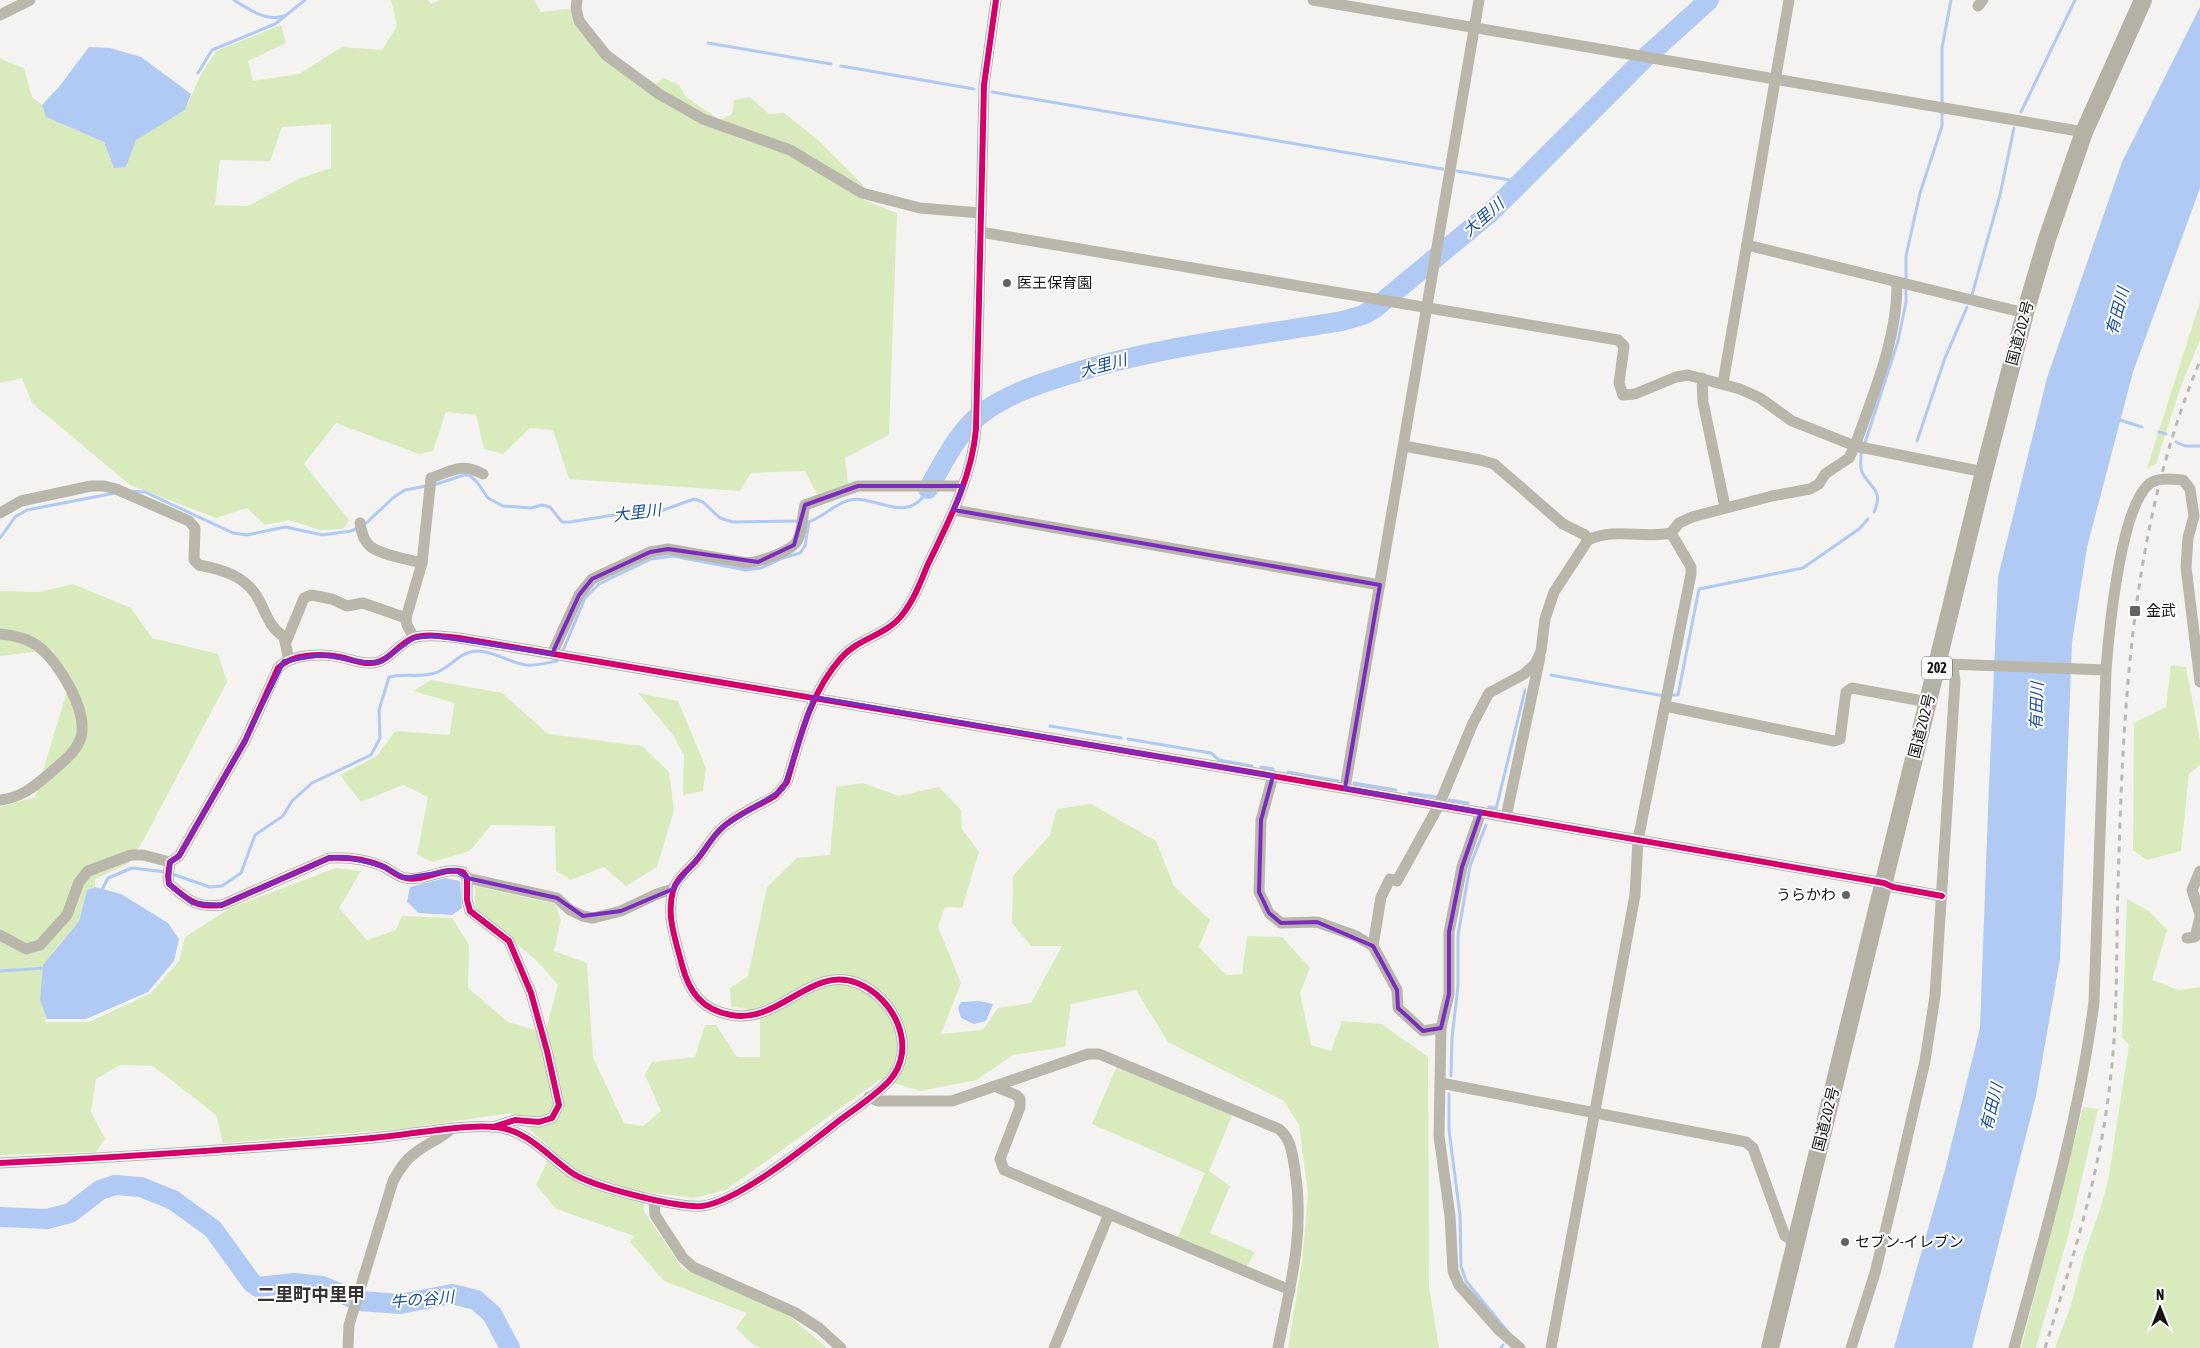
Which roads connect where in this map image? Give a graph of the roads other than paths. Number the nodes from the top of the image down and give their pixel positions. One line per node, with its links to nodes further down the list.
1 (30, 0): 8 (street)
2 (577, 0): 12 (street)
3 (996, 0): 12 (street)
4 (1313, 0): 9 (street)
5 (1478, 0): 9 (street)
6 (1789, 0): 10 (street)
7 (2143, 0): 11 (highway, 国道202号 / 202)
8 (0, 15)
9 (1474, 27): 10 (street); 16 (street)
10 (1776, 78): 11 (street); 14 (street)
11 (2084, 132): 17 (highway, 国道202号 / 202)
12 (981, 213): 13 (street)
13 (980, 232): 16 (street); 24 (street)
14 (1747, 245): 15 (street); 19 (street)
15 (1898, 282): 17 (street); 21 (street)
16 (1428, 307): 18 (street); 20 (street)
17 (2025, 313): 22 (highway, 国道202号 / 202)
18 (1702, 378): 19 (street); 25 (street)
19 (1724, 383): 21 (street)
20 (1404, 446): 30 (street); 32 (street)
21 (1861, 448): 22 (street); 25 (street)
22 (1984, 472): 40 (highway, 国道202号 / 202)
23 (483, 474): 31 (street)
24 (963, 486): 26 (street); 38 (street)
25 (1725, 507): 29 (street)
26 (954, 510): 32 (street); 43 (street)
27 (0, 513): 36 (street)
28 (361, 528): 31 (street)
29 (1671, 533): 30 (street); 44 (street)
30 (1588, 540): 37 (street)
31 (422, 563): 33 (street)
32 (1380, 585): 47 (street)
33 (406, 618): 35 (street); 36 (street)
34 (0, 634): 48 (street)
35 (414, 638): 38 (street); 39 (street)
36 (286, 642): 39 (street)
37 (1541, 651): 49 (street); 51 (street)
38 (552, 654): 43 (street)
39 (289, 660): 53 (street)
40 (1946, 663): 41 (street); 45 (highway, 国道202号 / 202); 58 (street)
41 (2106, 670): 42 (street); 83 (street)
42 (2200, 682)
43 (814, 697): 46 (street); 57 (street)
44 (1666, 699): 45 (street); 52 (street)
45 (1928, 702): 56 (highway, 国道202号 / 202)
46 (1274, 776): 47 (street); 62 (street)
47 (1345, 788): 49 (street)
48 (0, 800)
49 (1440, 805): 50 (street); 62 (street)
50 (1481, 812): 51 (street); 63 (street)
51 (1506, 817): 52 (street)
52 (1638, 840): 56 (street); 67 (street)
53 (169, 869): 55 (street); 60 (street)
54 (2200, 871): 59 (street)
55 (466, 878): 57 (street); 68 (street)
56 (1884, 883): 58 (street); 73 (highway, 国道202号 / 202)
57 (673, 889): 66 (street)
58 (1942, 896): 82 (street)
59 (2200, 915): 61 (street)
60 (0, 935)
61 (2187, 938)
62 (1373, 946): 63 (street)
63 (1441, 1028): 64 (street)
64 (1441, 1083): 67 (street); 79 (street)
65 (994, 1086): 66 (street); 72 (street); 74 (street)
66 (870, 1097): 71 (street)
67 (1594, 1113): 73 (street); 80 (street)
68 (493, 1127): 69 (street); 71 (street)
69 (452, 1128): 70 (street); 75 (street)
70 (0, 1163)
71 (654, 1200): 76 (street)
72 (1109, 1214): 74 (street); 77 (street)
73 (1796, 1242): 81 (highway, 国道202号 / 202)
74 (1290, 1290): 78 (street)
75 (348, 1348)
76 (841, 1348)
77 (1054, 1348)
78 (1278, 1348)
79 (1520, 1348)
80 (1551, 1348)
81 (1770, 1348)
82 (1851, 1348)
83 (2014, 1348)

